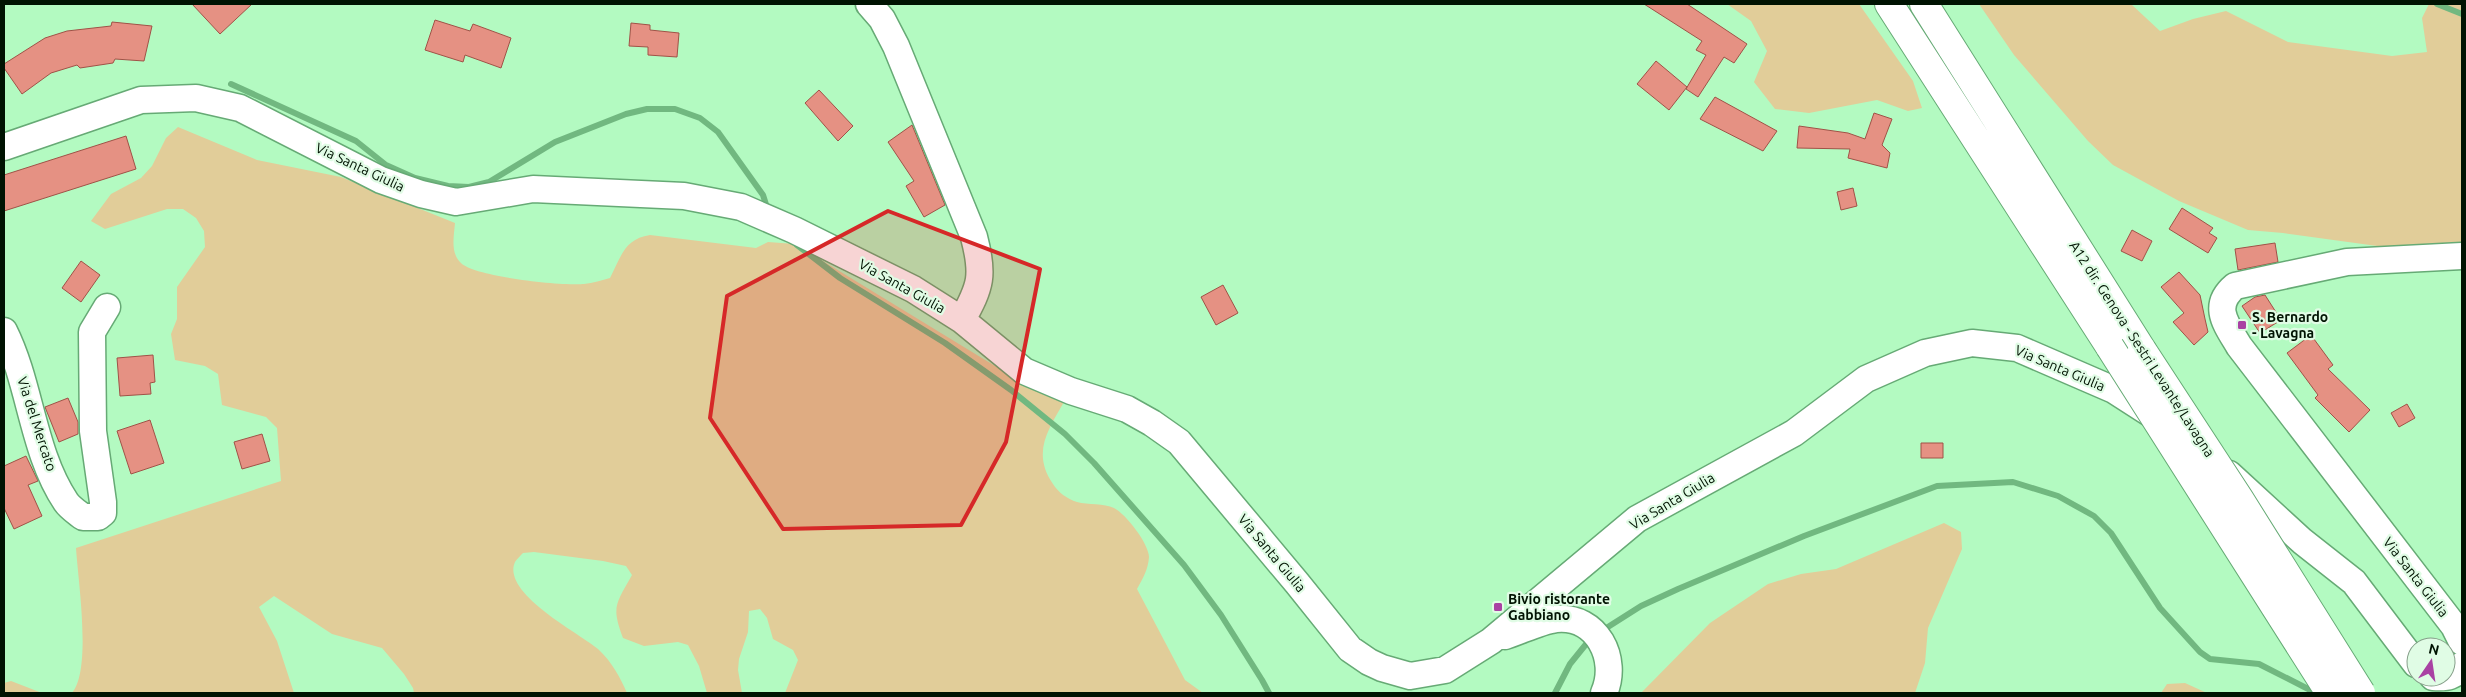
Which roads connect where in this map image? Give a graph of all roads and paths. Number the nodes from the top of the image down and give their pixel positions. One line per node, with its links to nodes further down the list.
1 (869, 4): 7 (street)
2 (1890, 4): 13 (highway, bridge)
3 (1924, 4): 14 (highway, A12 dir. Genova - Sestri Levante/Lavagna, bridge)
4 (4, 147): 7 (street, Via Santa Giulia)
5 (2462, 256): 10 (street, Via Santa Giulia)
6 (107, 307): 8 (street, Via del Mercato)
7 (962, 320): 9 (street, Via Santa Giulia)
8 (4, 331)
9 (1491, 641): 11 (street, Via Santa Giulia); 12 (street)
10 (2462, 642)
11 (2406, 651)
12 (1604, 693)
13 (2330, 693)
14 (2360, 693)

